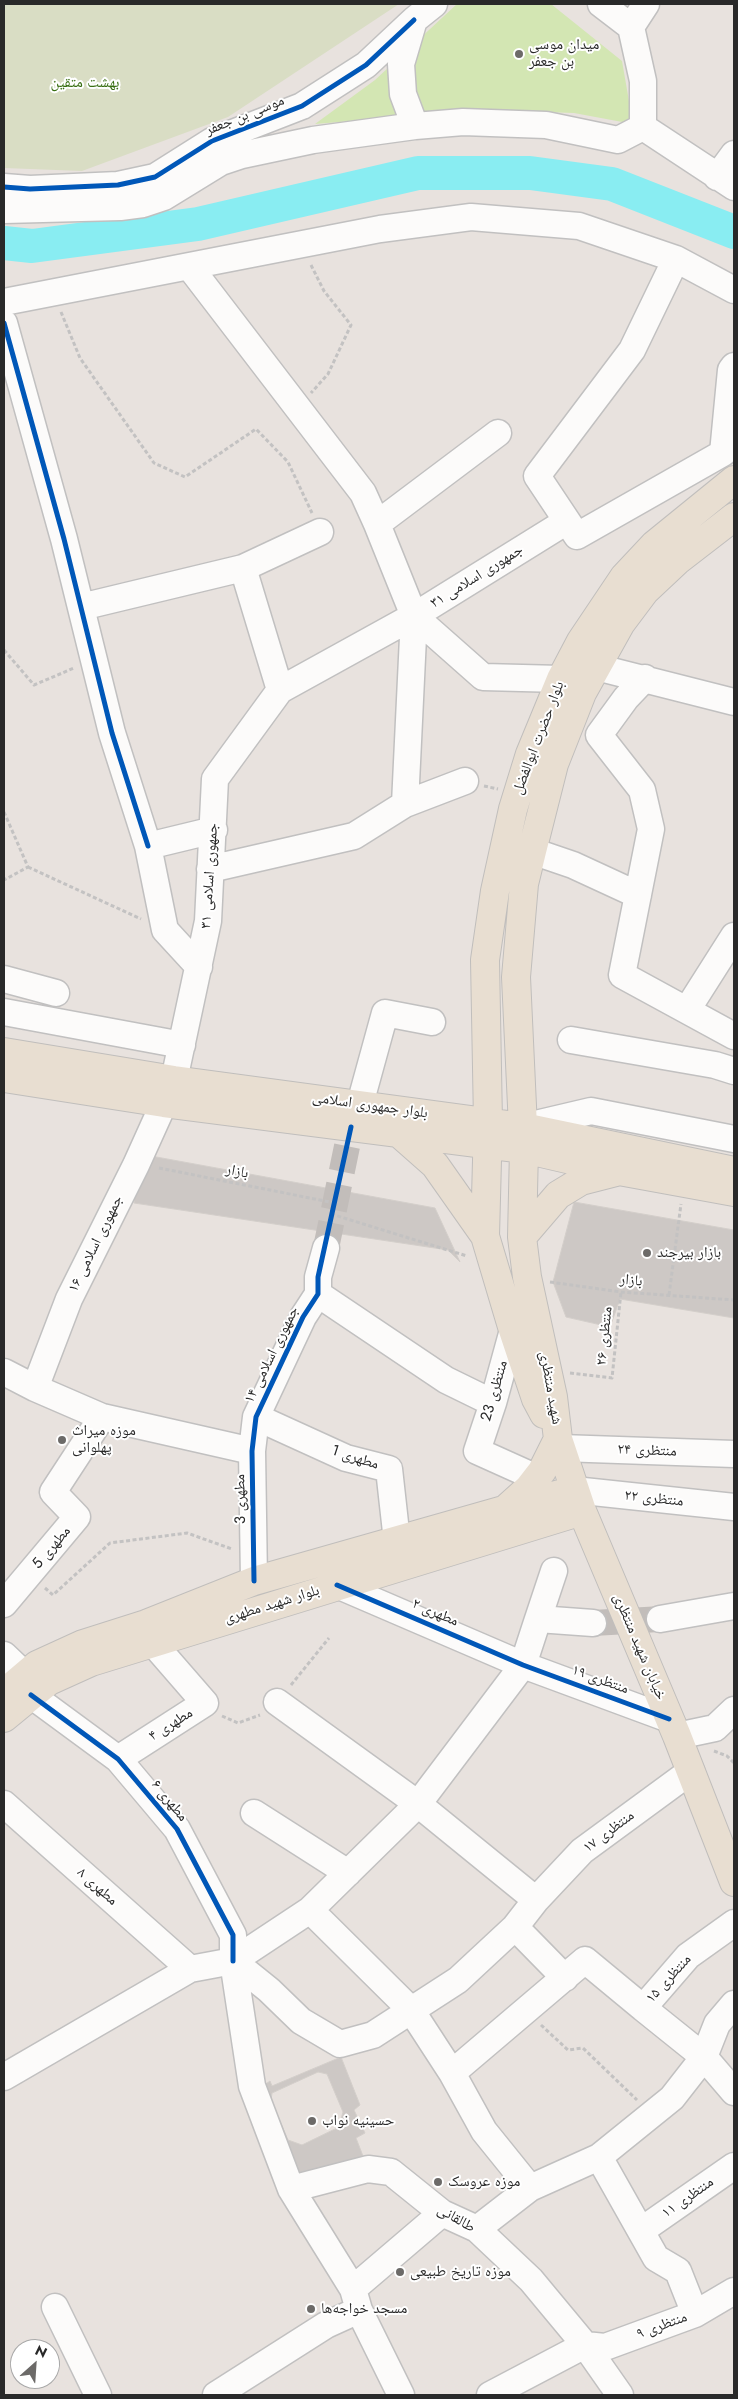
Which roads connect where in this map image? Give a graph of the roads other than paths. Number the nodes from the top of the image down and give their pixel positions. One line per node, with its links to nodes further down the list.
1 (600, 4): 4 (street)
2 (646, 4): 4 (street)
3 (424, 12): 5 (street); 9 (street, موسی بن جعفر)
4 (631, 27): 6 (street)
5 (415, 126): 6 (street); 10 (street)
6 (643, 127): 8 (street)
7 (734, 154): 8 (street)
8 (726, 182)
9 (4, 187)
10 (4, 210)
11 (676, 260): 12 (street); 13 (street); 21 (street)
12 (189, 266): 14 (street); 22 (street)
13 (734, 290)
14 (4, 302)
15 (4, 323): 25 (street)
16 (734, 366): 18 (street)
17 (498, 434): 22 (street)
18 (729, 449): 21 (street)
19 (734, 480): 29 (main road, بلوار حضرت ابوالفضل)
20 (734, 517): 27 (main road, بلوار حضرت ابوالفضل)
21 (568, 521): 26 (street, جمهوری اسلامی ۳۱)
22 (377, 524): 26 (street)
23 (320, 532): 24 (street)
24 (243, 568): 25 (street); 30 (street)
25 (81, 607): 35 (street)
26 (414, 616): 29 (street); 30 (street, جمهوری اسلامی ۳۱); 33 (street)
27 (596, 667): 28 (street); 36 (main road, بلوار حضرت ابوالفضل)
28 (645, 678): 31 (street); 38 (street)
29 (561, 679): 55 (main road, بلوار حضرت ابوالفضل)
30 (280, 690): 34 (street, جمهوری اسلامی ۳۱)
31 (734, 702)
32 (465, 782): 33 (street)
33 (405, 804): 37 (street)
34 (214, 830): 35 (street); 37 (street, جمهوری اسلامی ۳۱)
35 (148, 846): 40 (street)
36 (532, 851): 38 (street); 57 (main road, بلوار حضرت ابوالفضل)
37 (210, 869): 40 (street, جمهوری اسلامی ۳۱)
38 (638, 895): 44 (street)
39 (734, 936): 41 (street)
40 (199, 967): 49 (street, جمهوری اسلامی ۳۱)
41 (726, 968): 44 (street)
42 (4, 979): 43 (street)
43 (56, 993)
44 (687, 1010): 47 (street)
45 (4, 1012): 49 (street)
46 (432, 1022): 54 (street)
47 (734, 1037): 51 (street)
48 (570, 1040): 51 (street)
49 (182, 1044): 53 (street, جمهوری اسلامی ۳۱)
50 (4, 1052): 53 (main road, بلوار جمهوری اسلامی)
51 (724, 1068)
52 (4, 1078): 53 (main road, بلوار جمهوری اسلامی)
53 (169, 1092): 54 (main road, بلوار جمهوری اسلامی); 56 (main road, بلوار جمهوری اسلامی); 68 (street, جمهوری اسلامی ۱۶)
54 (360, 1104): 55 (main road, بلوار جمهوری اسلامی)
55 (488, 1133): 56 (main road, بلوار جمهوری اسلامی); 57 (main road, بلوار جمهوری اسلامی); 62 (main road, شهید منتظری)
56 (402, 1135): 62 (main road)
57 (523, 1138): 58 (street); 59 (main road, بلوار جمهوری اسلامی); 60 (main road, بلوار جمهوری اسلامی); 63 (main road, شهید منتظری)
58 (734, 1138)
59 (619, 1171): 61 (main road, بلوار جمهوری اسلامی); 63 (main road)
60 (734, 1171)
61 (734, 1192)
62 (485, 1236): 66 (main road, شهید منتظری)
63 (522, 1237): 72 (main road, شهید منتظری)
64 (326, 1248): 65 (street, جمهوری اسلامی ۱۴)
65 (318, 1294): 69 (street); 71 (street, جمهوری اسلامی ۱۴)
66 (513, 1330): 69 (street, منتظری 23); 72 (main road, شهید منتظری)
67 (4, 1372): 68 (street)
68 (35, 1388): 70 (street)
69 (493, 1403): 75 (street, منتظری 23)
70 (102, 1417): 73 (street); 83 (street, مطهری 5)
71 (256, 1417): 73 (street, مطهری 3); 79 (street, مطهری 1)
72 (560, 1444): 74 (street, منتظری ۲۴); 75 (main road); 76 (main road, خیابان شهید منتظری)
73 (252, 1451): 80 (street, مطهری 3)
74 (734, 1454)
75 (537, 1478): 78 (main road)
76 (578, 1500): 77 (street, منتظری ۲۲); 78 (main road, بلوار شهید مطهری); 82 (main road, بلوار شهید مطهری); 96 (main road, خیابان شهید منتظری)
77 (734, 1507)
78 (503, 1511): 79 (main road, بلوار شهید مطهری)
79 (398, 1541): 80 (main road, بلوار شهید مطهری)
80 (254, 1569): 91 (main road, بلوار شهید مطهری)
81 (554, 1571): 85 (street)
82 (337, 1585): 88 (main road, بلوار شهید مطهری); 90 (street, مطهری ۲)
83 (4, 1604)
84 (734, 1606): 86 (street)
85 (538, 1619): 87 (street); 90 (street)
86 (660, 1620)
87 (593, 1623)
88 (152, 1642): 91 (main road, بلوار شهید مطهری); 97 (street, مطهری ۴)
89 (4, 1655): 91 (street, مطهری ۶)
90 (522, 1665): 96 (street, منتظری ۱۹); 100 (street)
91 (28, 1685): 92 (main road, بلوار شهید مطهری); 95 (main road, بلوار شهید مطهری); 97 (street, مطهری ۶)
92 (4, 1693)
93 (276, 1702): 100 (street)
94 (734, 1710): 96 (street)
95 (4, 1718)
96 (673, 1727): 98 (main road, خیابان شهید منتظری)
97 (118, 1759): 108 (street, مطهری ۶)
98 (691, 1771): 103 (main road, خیابان شهید منتظری); 104 (street, منتظری ۱۷)
99 (4, 1804): 109 (street, مطهری ۸)
100 (418, 1804): 102 (street); 104 (street)
101 (254, 1813): 102 (street)
102 (348, 1873): 105 (street)
103 (734, 1882)
104 (536, 1900): 107 (street, منتظری ۱۷)
105 (310, 1910): 108 (street); 113 (street)
106 (734, 1923): 112 (street, منتظری ۱۵)
107 (515, 1926): 110 (street); 113 (street, منتظری ۱۷)
108 (233, 1961): 109 (street); 113 (street, منتظری ۱۷); 121 (street, مطهری ۶)
109 (190, 1970): 116 (street)
110 (565, 1978): 112 (street); 115 (street)
111 (734, 2004): 114 (street)
112 (643, 2008): 114 (street, منتظری ۱۵)
113 (411, 2010): 115 (street)
114 (704, 2056): 117 (street, منتظری ۱۵); 118 (street)
115 (452, 2074): 120 (street)
116 (4, 2077)
117 (734, 2092)
118 (599, 2157): 120 (street); 124 (street)
119 (734, 2166): 124 (street, منتظری ۱۱)
120 (530, 2188): 123 (street)
121 (291, 2189): 122 (street, طالقانی); 126 (street, مطهری ۶)
122 (442, 2213): 123 (street, طالقانی); 126 (street)
123 (476, 2229): 129 (street, طالقانی)
124 (642, 2230): 128 (street)
125 (734, 2291): 128 (street, منتظری ۹)
126 (356, 2300): 131 (street); 132 (street, مطهری ۶)
127 (55, 2307): 130 (street)
128 (695, 2314): 129 (street, منتظری ۹)
129 (585, 2345): 133 (street); 134 (street, طالقانی)
130 (98, 2395)
131 (216, 2395)
132 (401, 2395)
133 (490, 2395)
134 (620, 2395)

